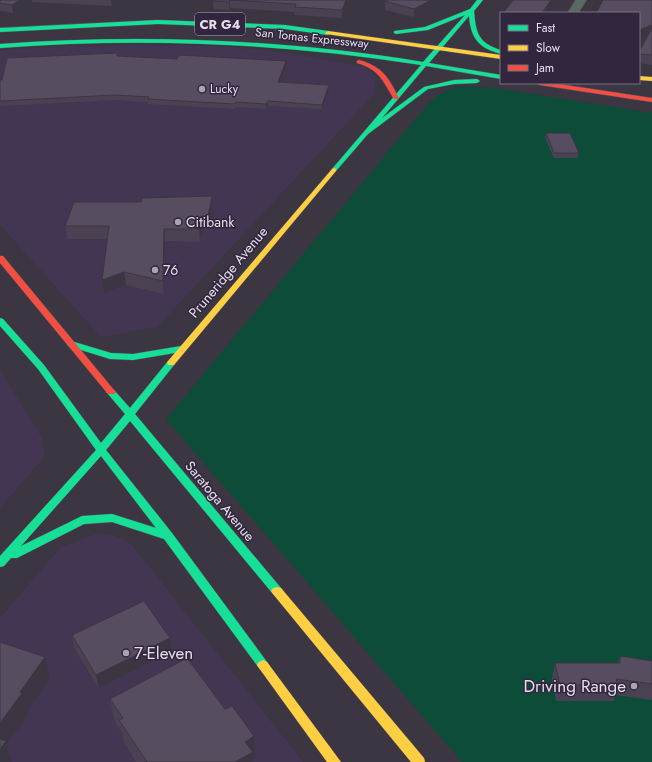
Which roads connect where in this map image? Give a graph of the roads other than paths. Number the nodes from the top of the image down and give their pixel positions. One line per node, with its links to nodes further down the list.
1 (480, 0): 3 (main road, Pruneridge Avenue)
2 (581, 0): 4 (street)
3 (471, 10): 5 (main road); 9 (main road, Pruneridge Avenue); 10 (main road)
4 (573, 12)
5 (286, 28): 6 (main road, San Tomas Expressway / CR G4); 9 (main road, San Tomas Expressway / CR G4)
6 (0, 30)
7 (259, 44): 8 (main road, San Tomas Expressway / CR G4); 12 (main road, San Tomas Expressway / CR G4); 18 (main road)
8 (0, 46)
9 (438, 48): 11 (main road, San Tomas Expressway / CR G4); 12 (main road, Pruneridge Avenue)
10 (500, 52)
11 (500, 57)
12 (424, 64): 13 (main road, San Tomas Expressway / CR G4); 18 (main road, Pruneridge Avenue)
13 (500, 78)
14 (500, 78): 20 (main road)
15 (640, 78): 16 (main road)
16 (652, 80)
17 (547, 84): 19 (main road)
18 (396, 98): 20 (main road, Pruneridge Avenue)
19 (652, 100)
20 (366, 133): 24 (main road, Pruneridge Avenue)
21 (0, 258): 23 (main road, Saratoga Avenue)
22 (0, 321): 26 (main road)
23 (71, 344): 24 (main road); 25 (main road, Saratoga Avenue)
24 (181, 349): 25 (main road, Pruneridge Avenue)
25 (129, 415): 26 (main road, Pruneridge Avenue); 30 (main road, Saratoga Avenue)
26 (101, 450): 27 (main road); 28 (main road, Pruneridge Avenue)
27 (168, 536): 28 (main road); 29 (main road)
28 (1, 562)
29 (335, 762)
30 (419, 762)

